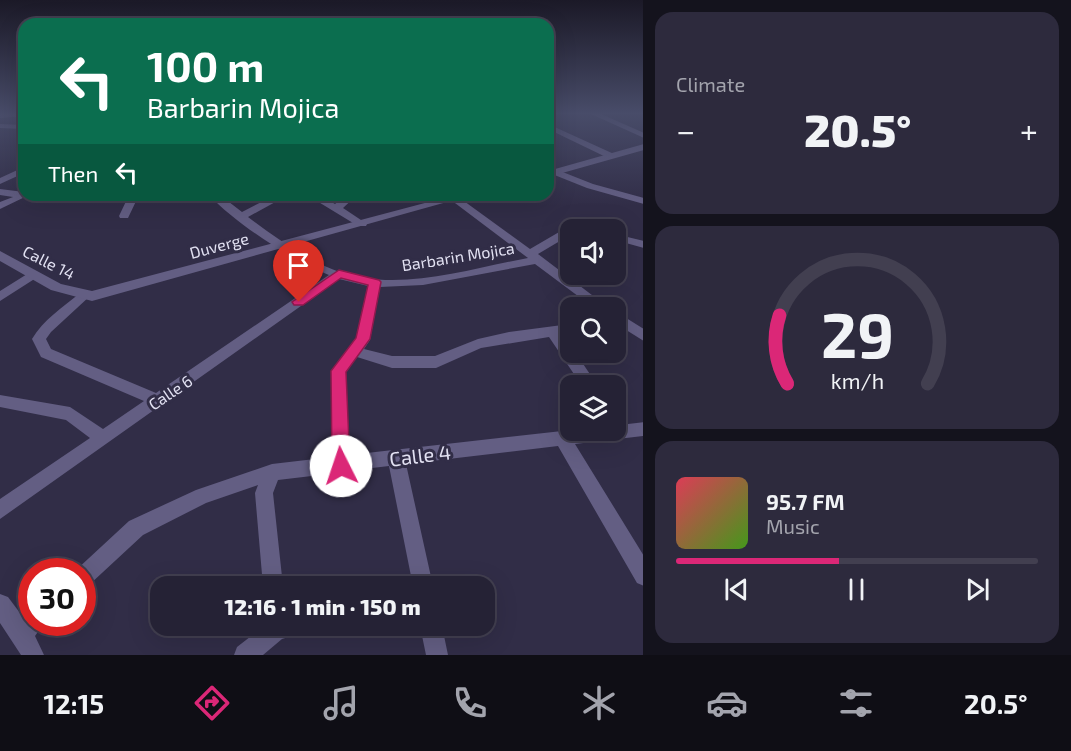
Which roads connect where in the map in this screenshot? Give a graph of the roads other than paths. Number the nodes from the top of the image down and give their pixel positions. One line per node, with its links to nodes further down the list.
1 (586, 145): 3 (street)
2 (643, 147): 3 (street)
3 (611, 156): 4 (street)
4 (554, 172)
5 (18, 173): 7 (street)
6 (554, 174): 18 (street)
7 (0, 181)
8 (0, 192): 9 (street)
9 (18, 194)
10 (18, 197): 19 (street)
11 (131, 201): 21 (street)
12 (221, 201): 22 (street, Barbarin Mojica)
13 (271, 201): 22 (street)
14 (322, 201): 20 (street)
15 (345, 201): 20 (street)
16 (445, 201): 23 (street, Duverge)
17 (465, 201): 29 (street)
18 (643, 201)
19 (0, 206)
20 (336, 209): 23 (street)
21 (124, 216)
22 (240, 216): 27 (street, Barbarin Mojica)
23 (362, 224): 27 (street, Duverge)
24 (560, 238): 29 (street)
25 (626, 240): 26 (street)
26 (643, 245)
27 (280, 246): 31 (street, Barbarin Mojica); 33 (street, Duverge)
28 (0, 255): 30 (street, Calle 14)
29 (534, 257): 32 (street, Barbarin Mojica); 35 (street)
30 (32, 275): 33 (street, Calle 14); 34 (street)
31 (344, 276): 32 (street, Barbarin Mojica); 42 (street, Calle 6)
32 (375, 282): 40 (street)
33 (84, 296): 42 (street)
34 (0, 297)
35 (588, 297)
36 (626, 326): 39 (street)
37 (560, 330): 38 (street)
38 (552, 331): 40 (street); 41 (street)
39 (643, 335)
40 (354, 351): 50 (street)
41 (583, 375)
42 (159, 400): 46 (street, Calle 6)
43 (0, 401): 46 (street)
44 (626, 426): 45 (street, Calle 4)
45 (643, 429)
46 (103, 438): 52 (street, Calle 6)
47 (560, 438): 49 (street, Calle 4)
48 (564, 441): 54 (street)
49 (396, 457): 50 (street, Calle 4); 56 (street)
50 (341, 466): 51 (street, Calle 4)
51 (272, 472): 53 (street, Calle 4); 55 (street)
52 (0, 510)
53 (96, 565)
54 (643, 574)
55 (272, 576)
56 (418, 576)
57 (0, 604): 58 (street)
58 (18, 619)
59 (29, 636): 62 (street)
60 (269, 636): 63 (street)
61 (433, 636): 64 (street)
62 (33, 655)
63 (245, 655)
64 (437, 655)

